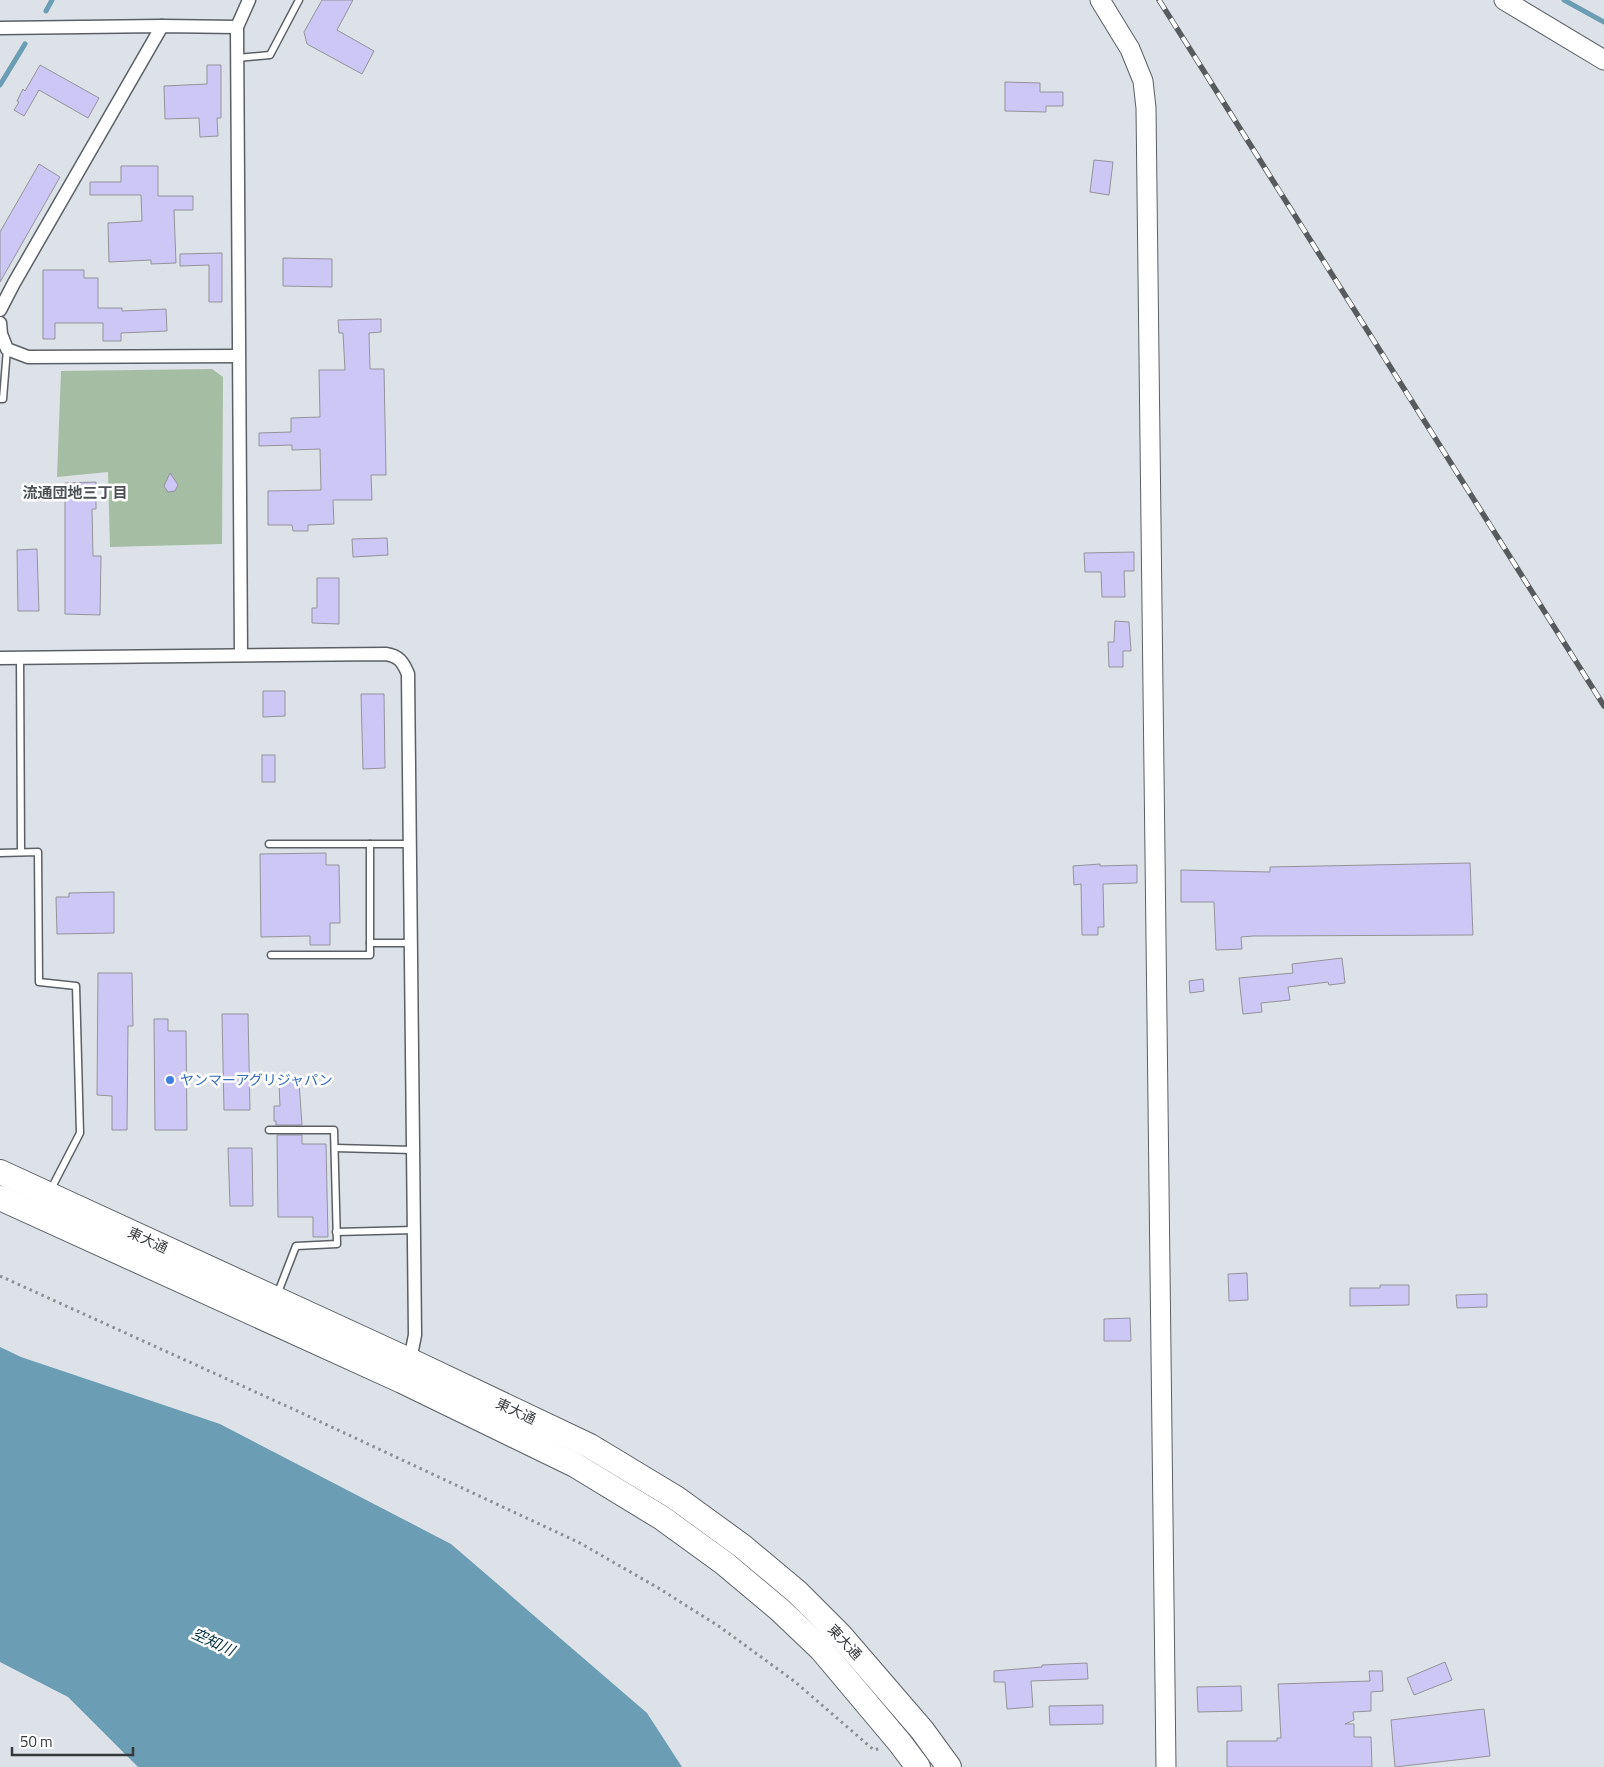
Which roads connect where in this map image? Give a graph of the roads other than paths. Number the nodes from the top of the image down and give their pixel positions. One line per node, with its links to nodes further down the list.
1 (249, 0): 7 (street)
2 (299, 0): 8 (lane)
3 (1100, 0): 38 (street)
4 (1504, 0): 9 (street)
5 (162, 26): 6 (street); 7 (street); 10 (street)
6 (0, 28)
7 (237, 28): 8 (street)
8 (237, 58): 13 (street)
9 (1604, 60)
10 (0, 310)
11 (0, 323): 12 (street)
12 (7, 349): 13 (street); 14 (lane)
13 (238, 356): 15 (street)
14 (0, 399)
15 (241, 655): 16 (street); 20 (street)
16 (20, 657): 17 (street); 21 (lane)
17 (0, 658)
18 (269, 844): 19 (lane)
19 (370, 844): 20 (lane); 23 (lane)
20 (410, 844): 24 (street)
21 (22, 852): 22 (lane); 30 (lane)
22 (0, 853)
23 (370, 943): 24 (lane); 25 (lane)
24 (410, 943): 28 (street)
25 (271, 955)
26 (268, 1130): 27 (lane)
27 (335, 1148): 28 (lane); 33 (lane)
28 (413, 1150): 32 (street)
29 (0, 1172): 30 (highway, 東大通)
30 (48, 1194): 34 (highway, 東大通)
31 (0, 1198): 35 (highway, 東大通)
32 (414, 1230): 33 (lane); 35 (street)
33 (336, 1232): 34 (lane)
34 (276, 1299): 35 (highway, 東大通)
35 (406, 1371): 36 (highway, 東大通); 37 (highway, 東大通)
36 (918, 1767)
37 (949, 1767)
38 (1166, 1767)

